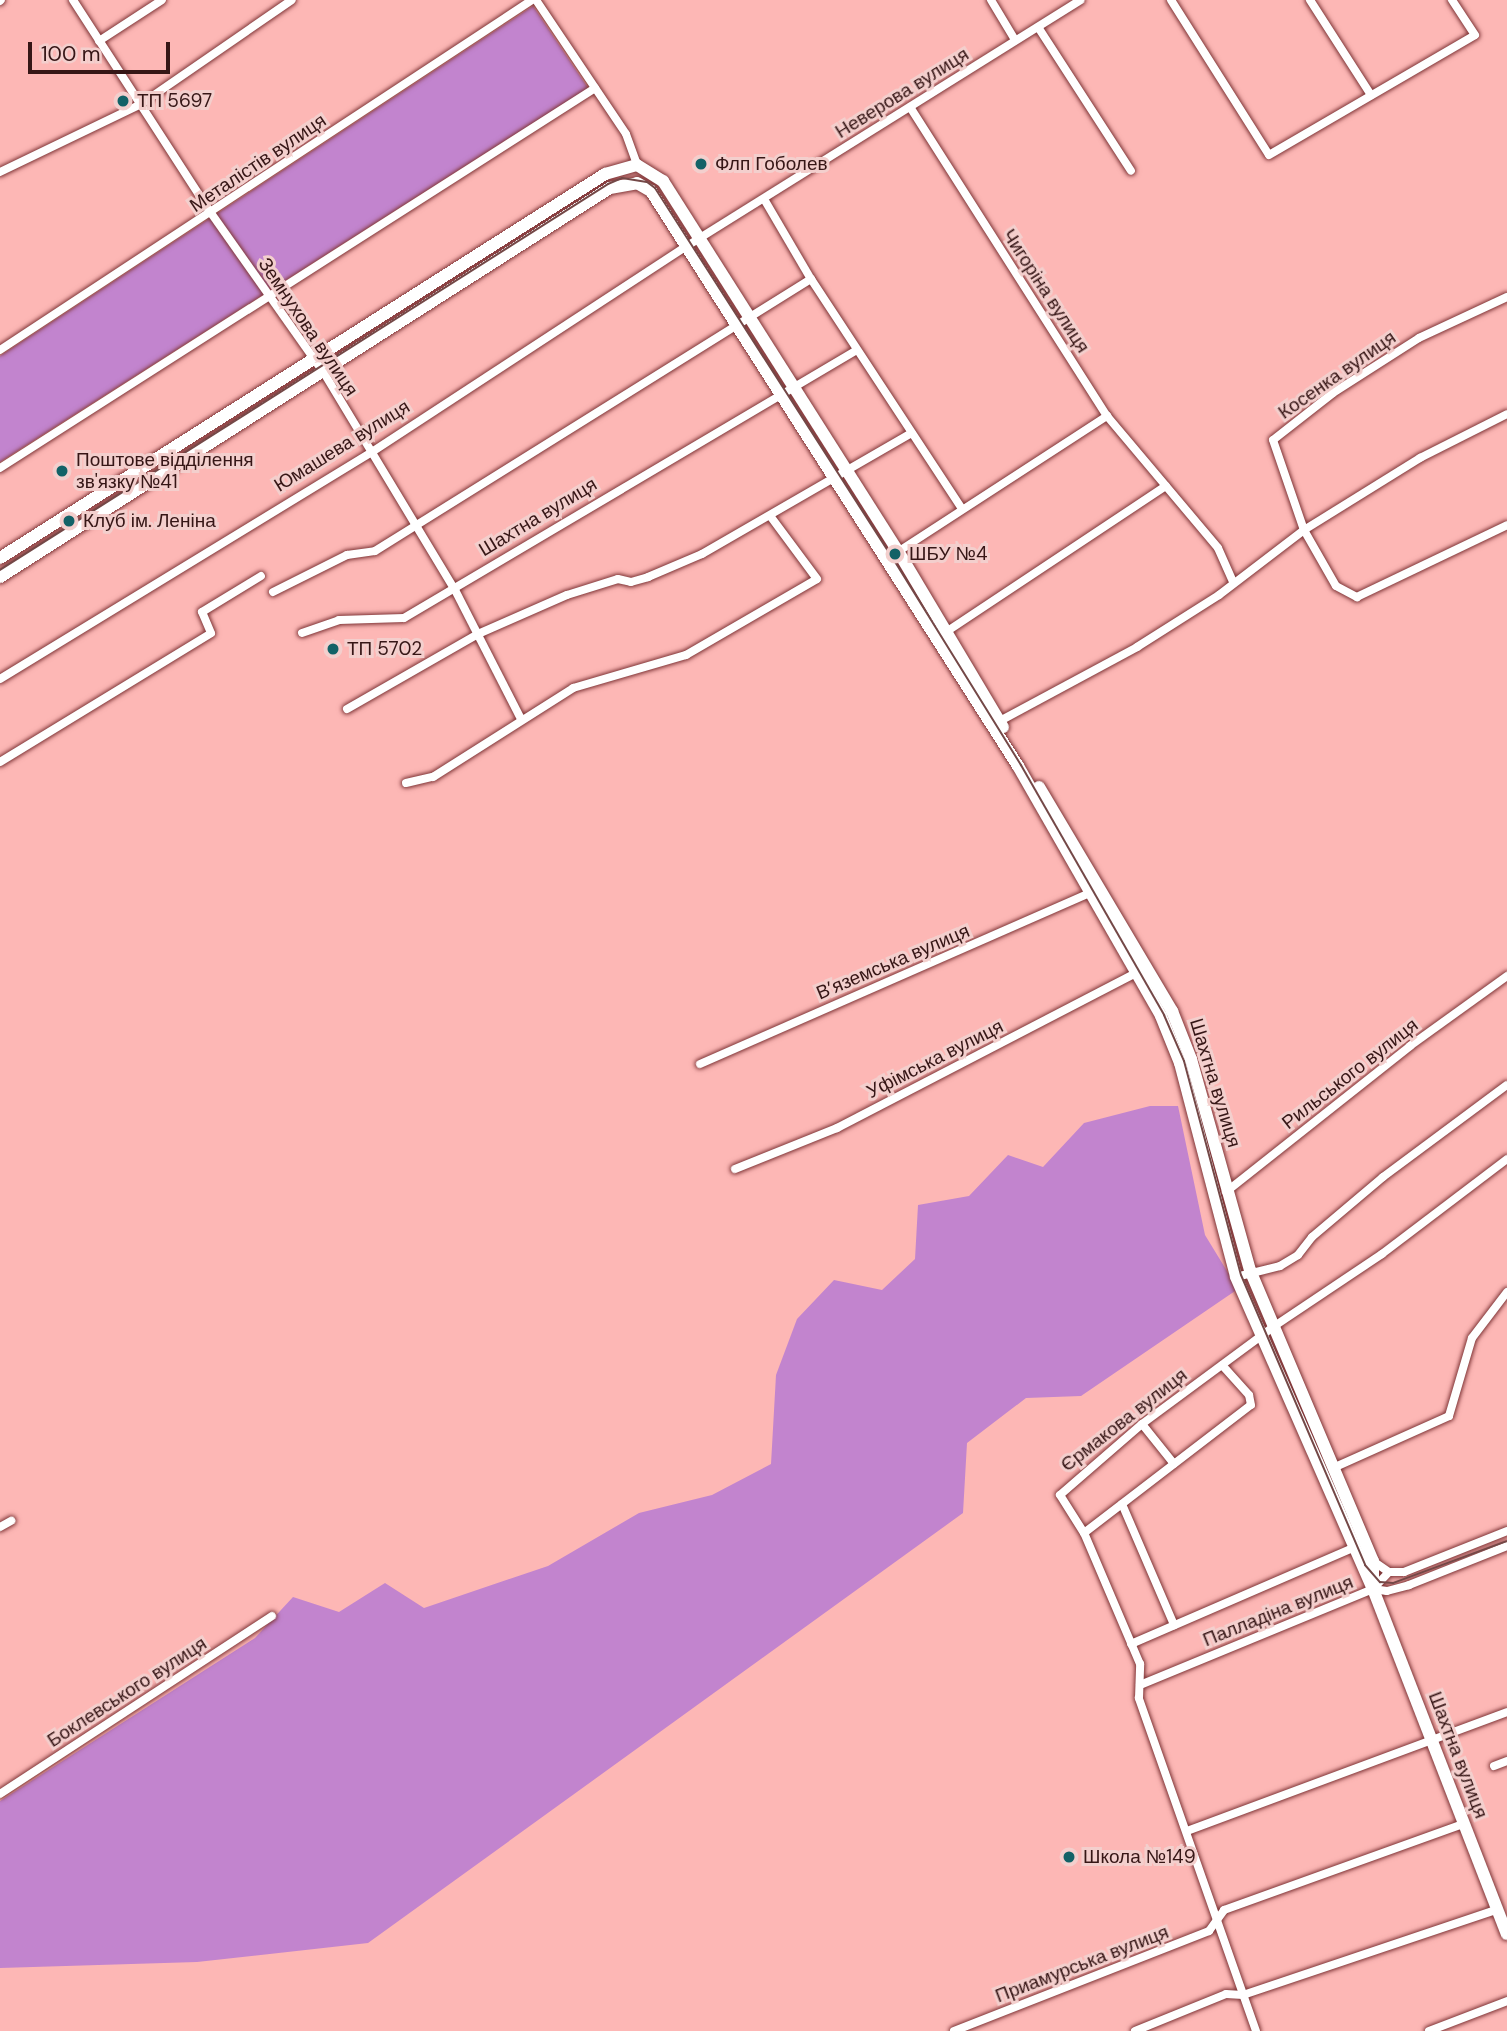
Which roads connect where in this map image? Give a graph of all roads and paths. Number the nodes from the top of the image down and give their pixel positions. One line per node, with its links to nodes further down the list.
1 (73, 0): 12 (street, Земнухова вулиця)
2 (162, 0): 12 (street)
3 (292, 0): 15 (street)
4 (534, 0): 13 (street); 21 (street, Металістів вулиця)
5 (991, 0): 11 (street)
6 (1082, 0): 10 (street, Неверова вулиця)
7 (1171, 0): 14 (street)
8 (1310, 0): 14 (street)
9 (1452, 0): 14 (street)
10 (1038, 27): 11 (street, Неверова вулиця); 18 (street)
11 (1015, 40): 16 (street, Неверова вулиця)
12 (99, 41): 15 (street, Земнухова вулиця)
13 (594, 88): 17 (street); 26 (street)
14 (1371, 95)
15 (141, 104): 19 (street); 21 (street, Земнухова вулиця)
16 (910, 107): 20 (street, Неверова вулиця); 36 (street, Чигоріна вулиця)
17 (637, 165): 22 (main road, Шахтна вулиця); 31 (main road)
18 (1131, 171)
19 (0, 172)
20 (764, 199): 22 (street, Неверова вулиця); 24 (street)
21 (211, 213): 26 (street, Земнухова вулиця); 29 (street, Металістів вулиця)
22 (699, 239): 23 (street, Юмашева вулиця); 27 (main road, Шахтна вулиця)
23 (687, 246): 28 (main road, Шахтна вулиця); 32 (main road, Шахтна вулиця); 38 (street, Юмашева вулиця)
24 (811, 279): 27 (street); 30 (street)
25 (1507, 297): 47 (street, Косенка вулиця)
26 (269, 298): 31 (street, Земнухова вулиця); 39 (street)
27 (750, 317): 28 (street); 33 (main road, Шахтна вулиця)
28 (736, 325): 34 (main road, Шахтна вулиця); 46 (street)
29 (0, 350)
30 (858, 350): 33 (street, Шахтна вулиця); 37 (street)
31 (315, 360): 32 (street, Земнухова вулиця); 49 (main road)
32 (324, 373): 38 (street, Земнухова вулиця); 51 (main road)
33 (793, 389): 34 (street, Шахтна вулиця); 40 (main road, Шахтна вулиця)
34 (781, 396): 41 (main road, Шахтна вулиця); 53 (street, Шахтна вулиця)
35 (1507, 414): 47 (street)
36 (1107, 416): 42 (street, Чигоріна вулиця); 43 (street)
37 (912, 433): 40 (street); 43 (street)
38 (372, 452): 46 (street, Земнухова вулиця); 58 (street, Юмашева вулиця)
39 (0, 468)
40 (846, 470): 41 (street); 48 (main road, Шахтна вулиця)
41 (834, 477): 44 (street); 48 (main road, Шахтна вулиця)
42 (1166, 486): 52 (street, Чигоріна вулиця); 55 (street)
43 (961, 507): 48 (street)
44 (771, 517): 57 (street); 60 (street)
45 (1507, 525): 47 (street)
46 (416, 526): 53 (street, Земнухова вулиця); 54 (street)
47 (1304, 530): 52 (street)
48 (893, 555): 55 (main road, Шахтна вулиця); 61 (main road, Шахтна вулиця)
49 (0, 558)
50 (261, 576): 62 (street)
51 (0, 577)
52 (1233, 582): 61 (street)
53 (455, 590): 56 (street, Шахтна вулиця); 57 (street, Земнухова вулиця)
54 (273, 592)
55 (946, 632): 61 (main road, Шахтна вулиця)
56 (302, 633)
57 (478, 634): 59 (street); 60 (street, Земнухова вулиця)
58 (0, 679)
59 (347, 709)
60 (521, 719): 63 (street)
61 (996, 724): 64 (main road, Шахтна вулиця)
62 (0, 762)
63 (406, 783)
64 (1093, 891): 65 (main road, Шахтна вулиця); 67 (street, В’яземська вулиця)
65 (1140, 971): 70 (street, Уфімська вулиця); 71 (main road, Шахтна вулиця); 72 (main road, Шахтна вулиця)
66 (1507, 976): 71 (street, Рильського вулиця)
67 (700, 1064)
68 (1507, 1085): 73 (street)
69 (1507, 1159): 76 (street, Єрмакова вулиця)
70 (735, 1169)
71 (1228, 1191): 72 (street, Рильського вулиця); 73 (main road, Шахтна вулиця)
72 (1215, 1200): 74 (main road, Шахтна вулиця)
73 (1250, 1270): 74 (street); 76 (main road, Шахтна вулиця)
74 (1236, 1277): 77 (main road, Шахтна вулиця)
75 (1507, 1292): 81 (street)
76 (1273, 1327): 77 (street, Єрмакова вулиця); 81 (main road, Шахтна вулиця)
77 (1260, 1337): 78 (street, Єрмакова вулиця); 88 (main road, Шахтна вулиця)
78 (1222, 1365): 79 (street, Єрмакова вулиця); 80 (street)
79 (1142, 1424): 80 (street); 86 (street, Єрмакова вулиця)
80 (1174, 1464): 82 (street)
81 (1333, 1468): 89 (main road, Шахтна вулиця)
82 (1122, 1504): 86 (street); 93 (street)
83 (10, 1521): 84 (street)
84 (0, 1527)
85 (1507, 1531): 90 (street)
86 (1084, 1533): 94 (street, Єрмакова вулиця)
87 (1507, 1546): 91 (street, Палладіна вулиця)
88 (1353, 1548): 91 (main road, Шахтна вулиця); 93 (street)
89 (1373, 1562): 90 (street); 91 (main road, Шахтна вулиця)
90 (1389, 1572): 91 (street)
91 (1373, 1589): 95 (street, Палладіна вулиця); 97 (main road, Шахтна вулиця)
92 (272, 1616): 100 (street, Боклевського вулиця)
93 (1174, 1625): 94 (street)
94 (1131, 1644): 95 (street, Єрмакова вулиця)
95 (1140, 1685): 102 (street, Єрмакова вулиця)
96 (1507, 1712): 97 (street)
97 (1433, 1741): 101 (main road, Шахтна вулиця); 102 (street)
98 (1507, 1761): 99 (street)
99 (1494, 1766)
100 (0, 1794)
101 (1464, 1824): 103 (main road, Шахтна вулиця); 104 (street)
102 (1187, 1831): 104 (street, Єрмакова вулиця)
103 (1496, 1910): 105 (main road, Шахтна вулиця); 106 (street)
104 (1219, 1923): 106 (street, Єрмакова вулиця); 108 (street, Приамурська вулиця)
105 (1507, 1934)
106 (1243, 1995): 109 (street); 110 (street, Єрмакова вулиця)
107 (1507, 2001): 111 (street)
108 (954, 2031)
109 (1135, 2031)
110 (1256, 2031)
111 (1429, 2031)

